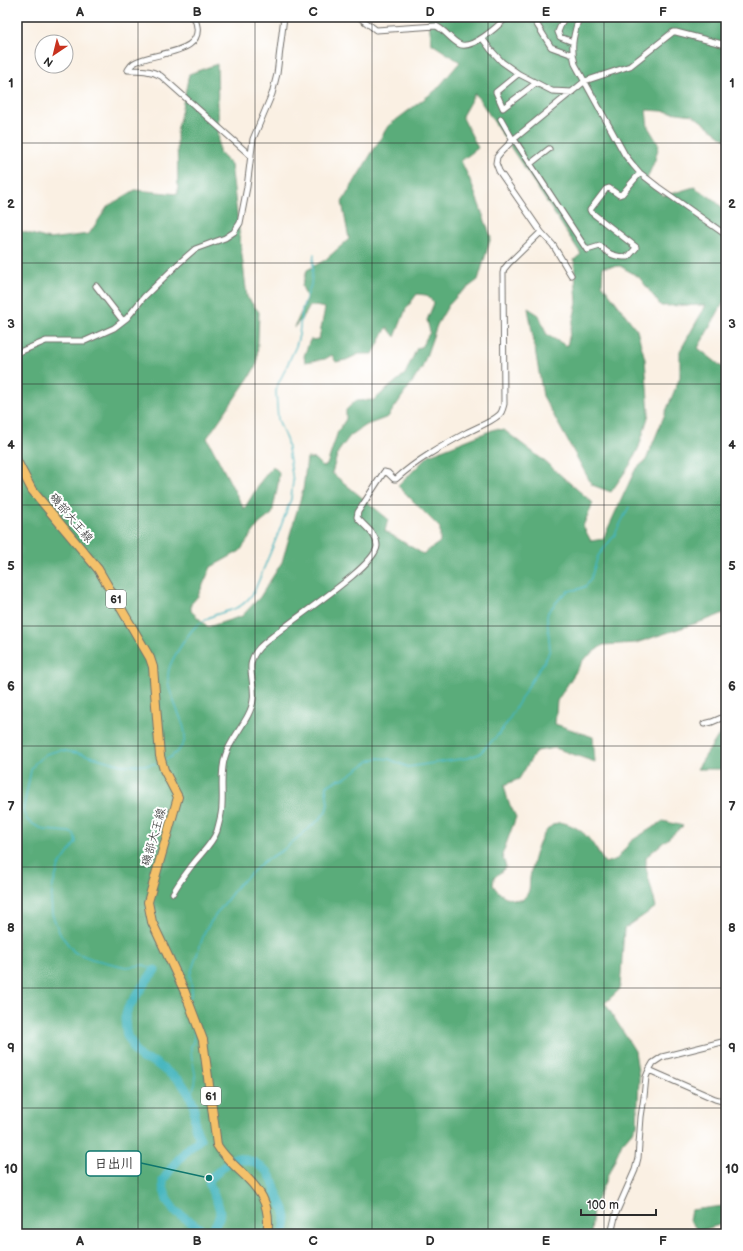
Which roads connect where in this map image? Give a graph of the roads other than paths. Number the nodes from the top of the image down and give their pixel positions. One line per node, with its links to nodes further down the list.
1 (194, 17): 19 (street)
2 (284, 17): 19 (street)
3 (359, 17): 8 (street)
4 (507, 17): 8 (street)
5 (564, 17): 9 (street)
6 (579, 17): 9 (street)
7 (536, 23): 11 (street)
8 (482, 38): 12 (street)
9 (573, 42): 11 (street)
10 (726, 45): 13 (street)
11 (573, 55): 13 (street)
12 (518, 74): 14 (street); 14 (street)
13 (585, 82): 15 (street); 21 (street)
14 (536, 83): 15 (street)
15 (572, 92): 17 (street)
16 (501, 119): 17 (street)
17 (513, 140): 20 (street); 22 (street)
18 (549, 149): 20 (street)
19 (250, 156): 26 (street)
20 (530, 164): 21 (street)
21 (640, 173): 23 (street)
22 (541, 232): 24 (street); 31 (street)
23 (726, 235)
24 (571, 275)
25 (96, 286): 26 (street)
26 (123, 321): 27 (street)
27 (17, 353)
28 (17, 461): 35 (main road, 磯部大王線 / 61)
29 (726, 716): 30 (street)
30 (704, 724)
31 (172, 893)
32 (726, 1041): 33 (street)
33 (648, 1070): 34 (street); 36 (street)
34 (726, 1102)
35 (266, 1234)
36 (611, 1234)

